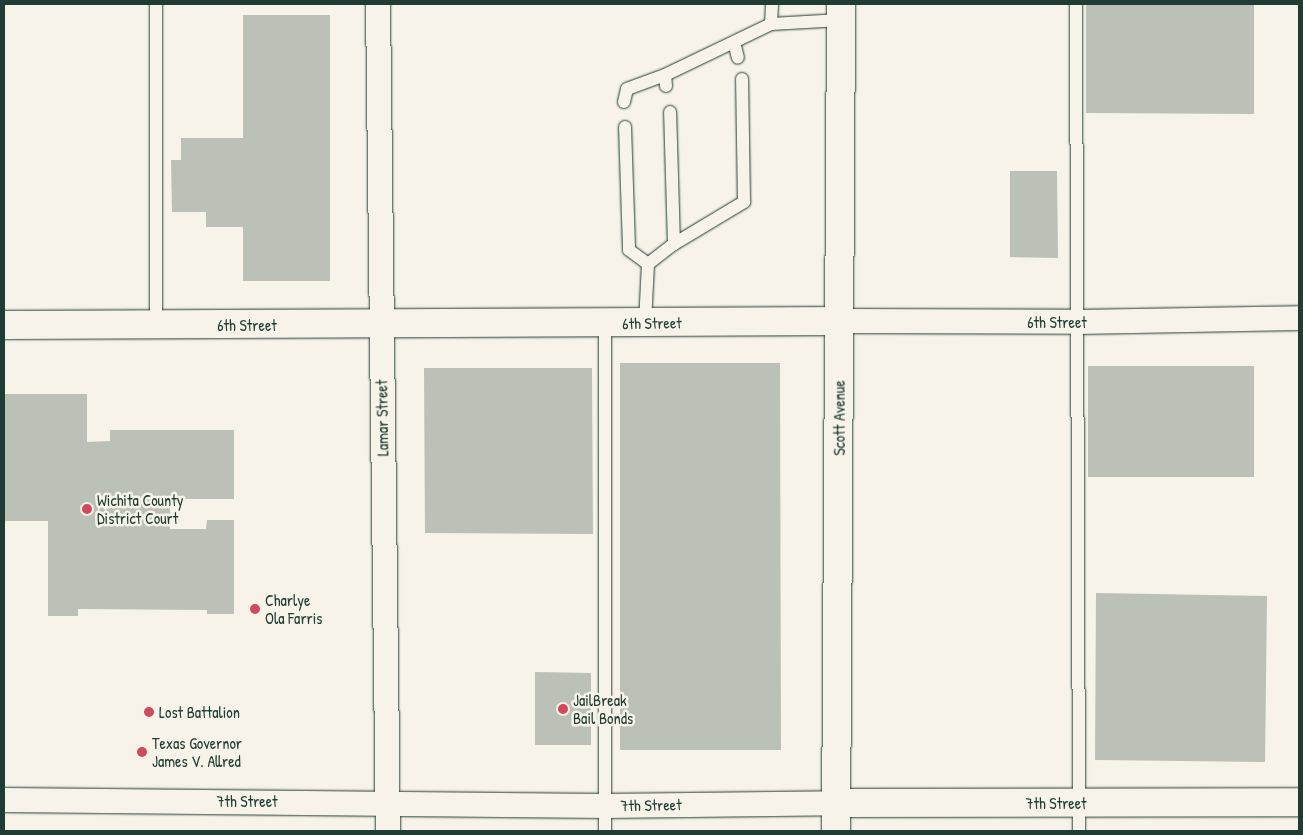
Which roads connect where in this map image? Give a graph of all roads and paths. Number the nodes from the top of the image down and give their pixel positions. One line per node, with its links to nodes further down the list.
1 (156, 4): 21 (lane)
2 (378, 4): 22 (street, Lamar Street)
3 (772, 4): 6 (lane)
4 (1076, 4): 17 (lane)
5 (841, 12): 6 (lane); 16 (main road, Scott Avenue)
6 (771, 24): 7 (lane)
7 (734, 42): 8 (lane); 10 (lane)
8 (738, 58)
9 (742, 80): 13 (lane)
10 (624, 102)
11 (670, 112): 13 (lane)
12 (625, 127): 14 (lane)
13 (674, 244): 14 (lane)
14 (648, 264): 18 (lane)
15 (1299, 318): 17 (street, 6th Street)
16 (840, 321): 17 (street, 6th Street); 18 (main road, 6th Street); 26 (main road, Scott Avenue)
17 (1077, 322): 27 (lane)
18 (645, 323): 20 (main road, 6th Street)
19 (4, 324): 21 (main road, 6th Street)
20 (605, 324): 22 (main road, 6th Street); 28 (lane)
21 (156, 325): 22 (main road, 6th Street)
22 (381, 325): 24 (street, Lamar Street)
23 (4, 800): 24 (street, 7th Street)
24 (388, 802): 28 (street, 7th Street); 29 (street, Lamar Street)
25 (1299, 802): 27 (main road, 7th Street)
26 (836, 803): 27 (main road, 7th Street); 28 (street, 7th Street); 31 (main road, Scott Avenue)
27 (1079, 803): 32 (lane)
28 (605, 806): 30 (lane)
29 (388, 831)
30 (605, 831)
31 (836, 831)
32 (1079, 831)

